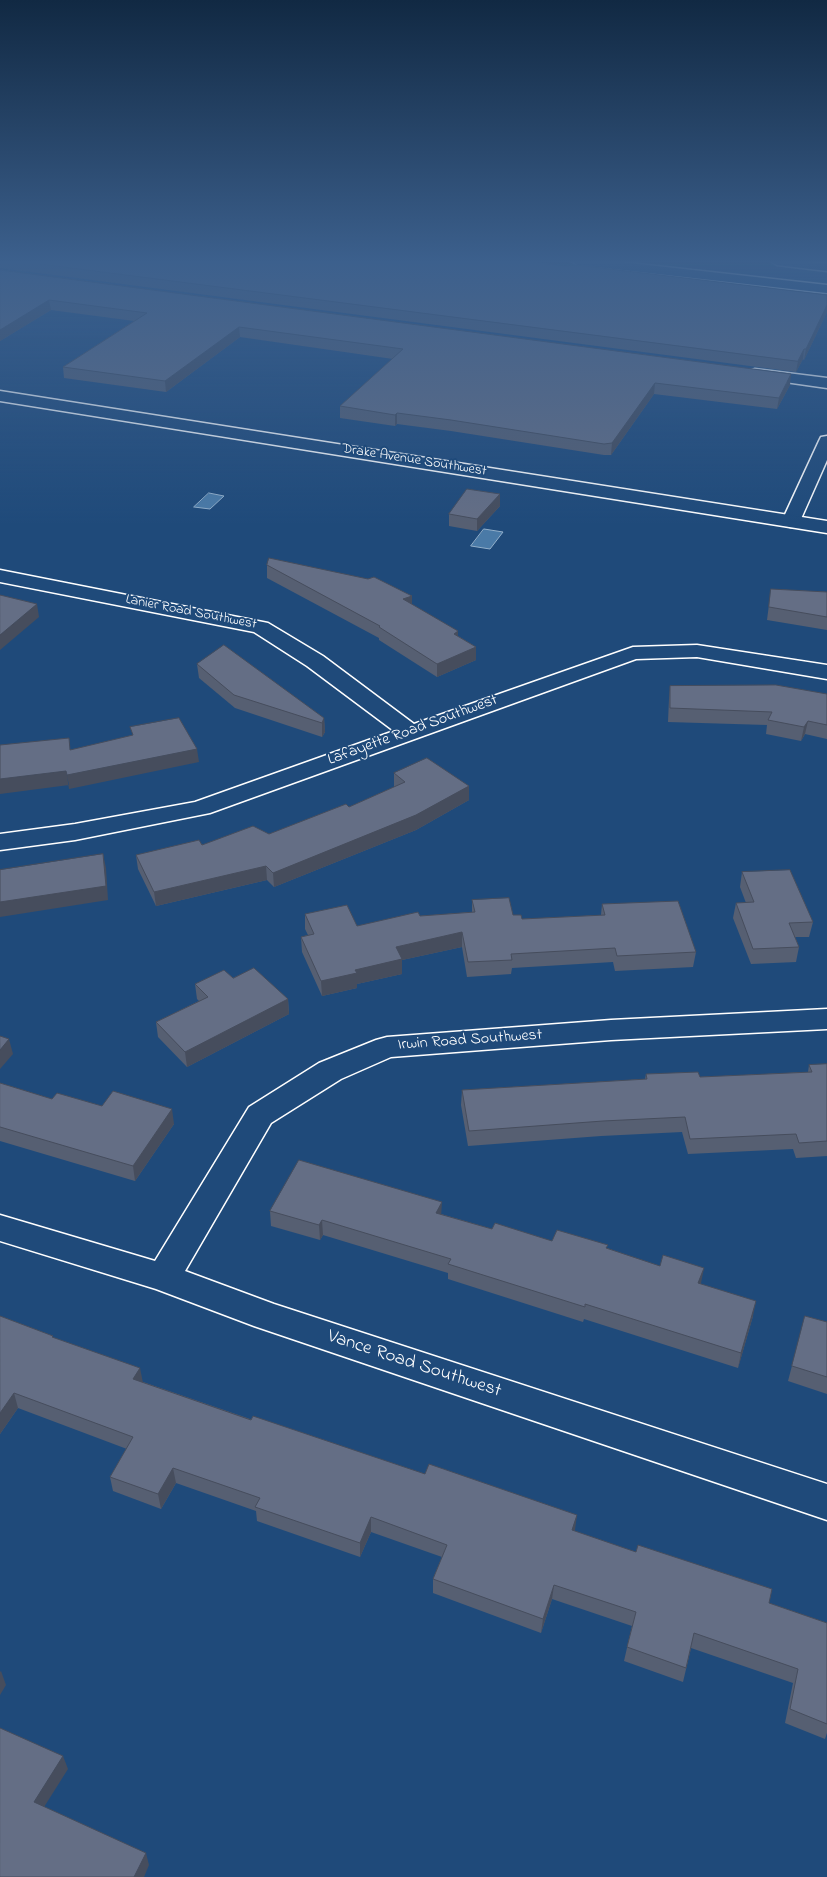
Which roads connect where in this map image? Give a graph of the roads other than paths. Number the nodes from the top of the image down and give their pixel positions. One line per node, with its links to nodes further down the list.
1 (737, 371): 2 (street)
2 (827, 383)
3 (0, 396): 5 (street, Drake Avenue Southwest)
4 (827, 442): 5 (street)
5 (791, 521): 6 (street, Drake Avenue Southwest)
6 (827, 527)
7 (0, 576): 9 (street, Lanier Road Southwest)
8 (827, 672): 9 (street, Lafayette Road Southwest)
9 (411, 733): 10 (street, Lafayette Road Southwest)
10 (0, 842)
11 (827, 1019): 13 (street, Irwin Road Southwest)
12 (0, 1228): 13 (street, Vance Road Southwest)
13 (163, 1277): 14 (street, Vance Road Southwest)
14 (827, 1502)

